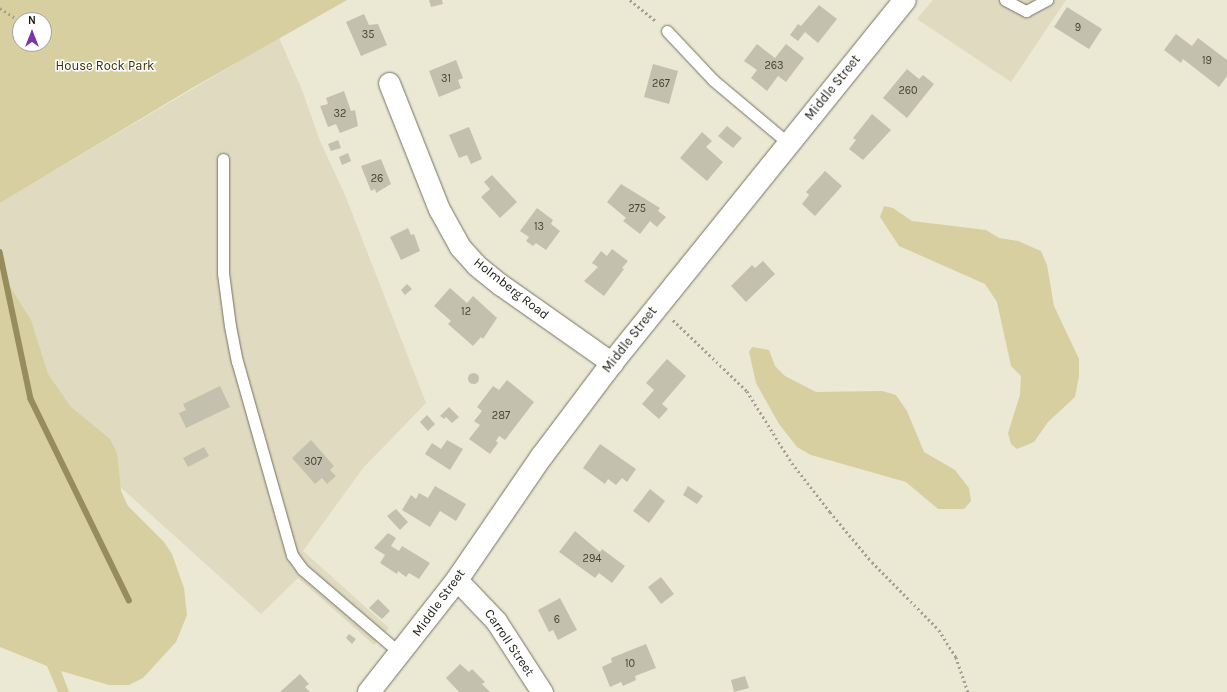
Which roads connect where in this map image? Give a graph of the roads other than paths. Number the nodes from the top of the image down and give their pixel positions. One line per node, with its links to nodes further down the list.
1 (905, 0): 6 (main road, Middle Street)
2 (1005, 0): 3 (lane)
3 (1047, 0)
4 (667, 31): 6 (lane)
5 (389, 84): 8 (street, Holmberg Road)
6 (788, 143): 8 (main road, Middle Street)
7 (223, 158): 10 (lane)
8 (612, 363): 9 (main road, Middle Street)
9 (457, 580): 10 (main road, Middle Street); 12 (street, Carroll Street)
10 (401, 654): 11 (main road, Middle Street)
11 (369, 692)
12 (542, 692)

